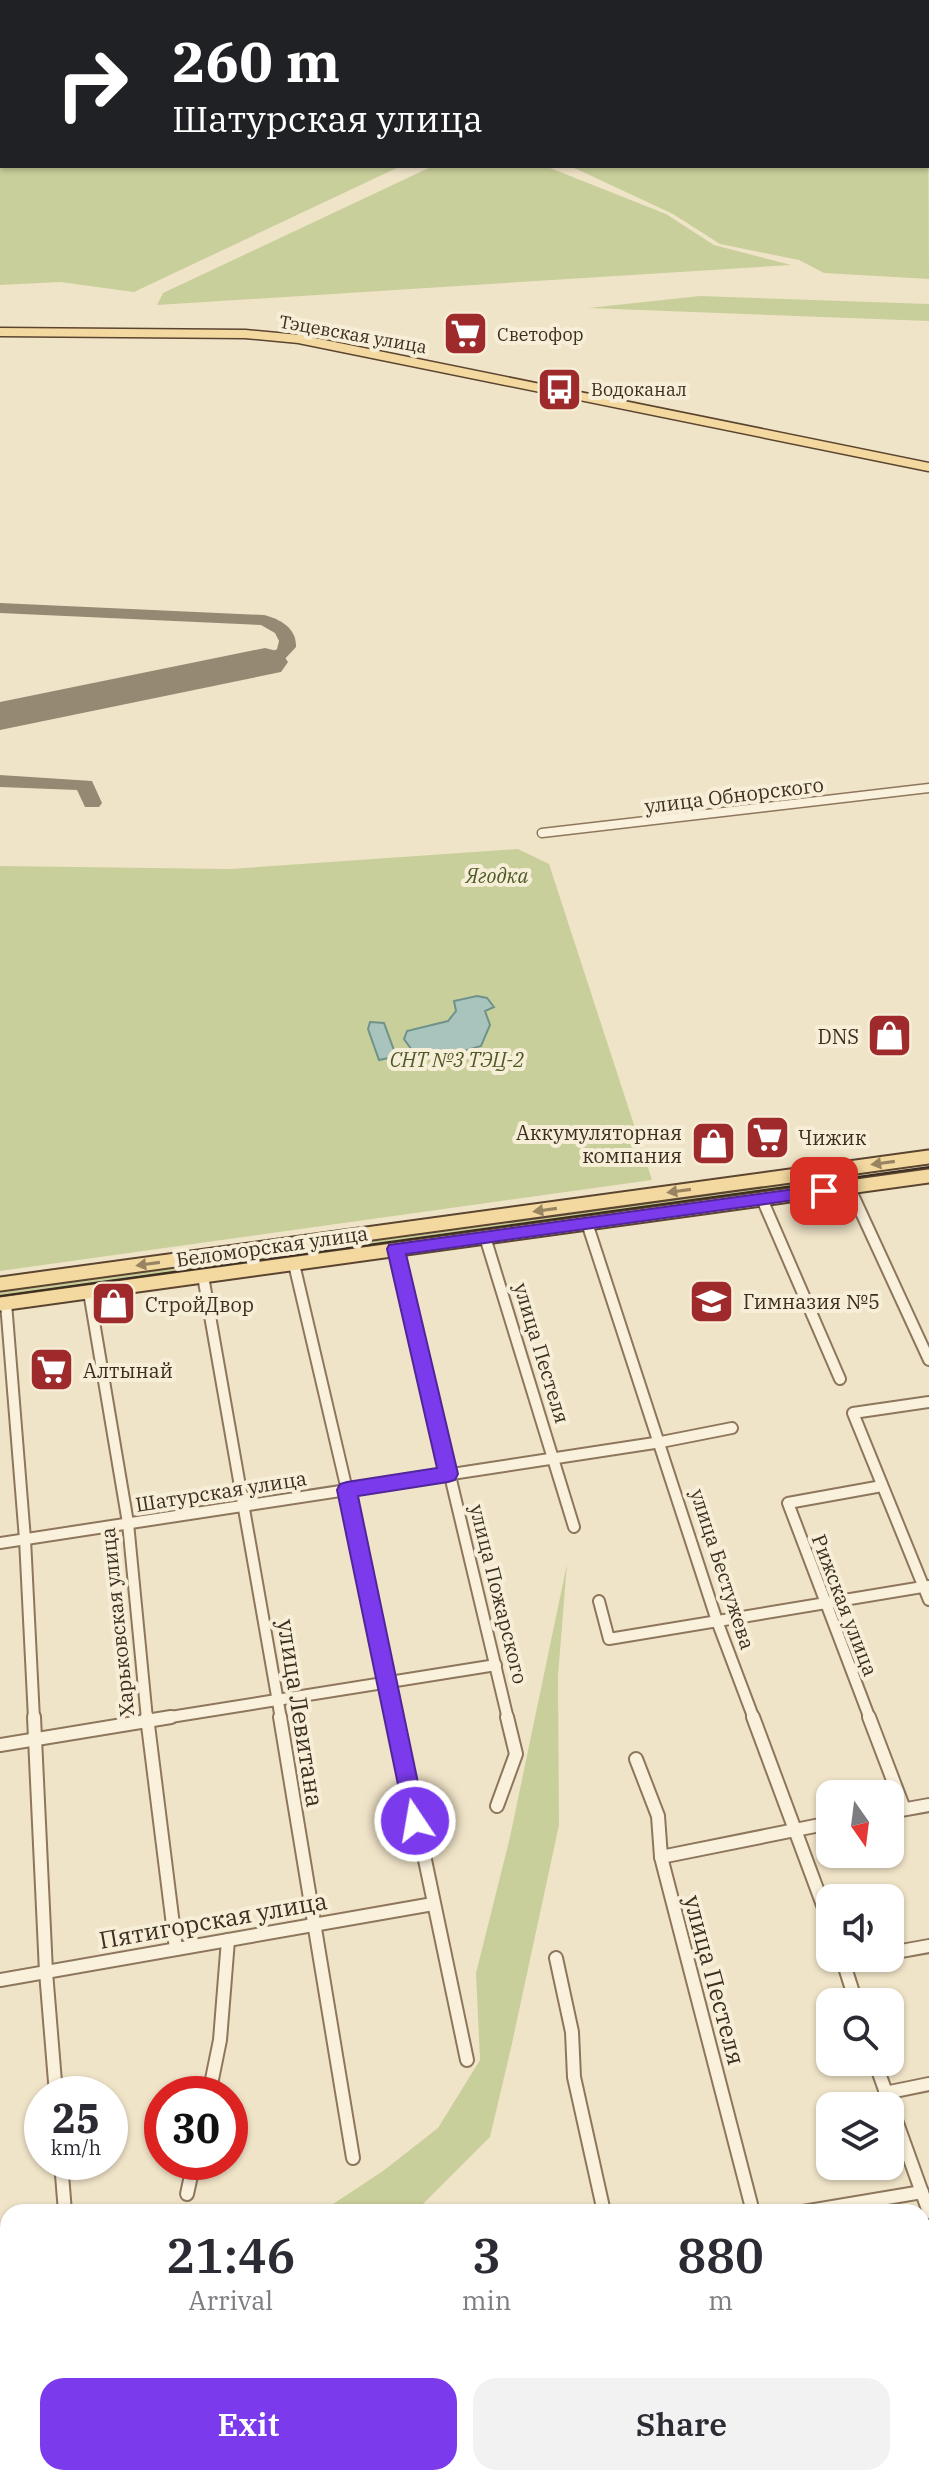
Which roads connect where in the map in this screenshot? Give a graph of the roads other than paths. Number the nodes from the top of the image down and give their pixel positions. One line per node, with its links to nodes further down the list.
1 (0, 332): 2 (main road, Тэцевская улица)
2 (929, 467)
3 (929, 788): 4 (street, улица Обнорского)
4 (542, 833)
5 (929, 1157): 6 (main road, Беломорская улица, one-way to 6)
6 (841, 1169): 8 (street); 15 (main road, Беломорская улица, one-way to 15)
7 (929, 1176): 8 (main road, Беломорская улица)
8 (850, 1187): 9 (main road, Беломорская улица); 18 (street)
9 (762, 1199): 10 (main road, Беломорская улица); 19 (street)
10 (587, 1223): 11 (main road, Беломорская улица); 22 (street, улица Бестужева)
11 (485, 1237): 12 (main road, Беломорская улица); 23 (street, улица Пестеля)
12 (396, 1249): 13 (main road, Беломорская улица); 24 (street, улица Пожарского)
13 (294, 1264): 14 (main road, Беломорская улица); 26 (street)
14 (203, 1276): 16 (main road, Беломорская улица); 27 (street, улица Левитана)
15 (0, 1284)
16 (89, 1292): 17 (main road, Беломорская улица); 28 (street, Харьковская улица)
17 (3, 1304): 30 (street)
18 (929, 1360)
19 (840, 1379)
20 (929, 1402): 25 (street)
21 (732, 1428): 22 (street, Шатурская улица)
22 (661, 1442): 23 (street, Шатурская улица); 36 (street, улица Бестужева)
23 (554, 1458): 24 (street, Шатурская улица); 29 (street, улица Пестеля)
24 (448, 1474): 26 (street, Шатурская улица); 37 (street, улица Пожарского)
25 (882, 1486): 32 (street); 35 (street, Рижская улица)
26 (347, 1490): 27 (street, Шатурская улица); 38 (street)
27 (246, 1505): 28 (street, Шатурская улица); 39 (street, улица Левитана)
28 (128, 1523): 30 (street, Шатурская улица); 40 (street, Харьковская улица)
29 (574, 1527)
30 (25, 1539): 31 (street, Шатурская улица); 41 (street)
31 (0, 1543)
32 (926, 1586): 33 (street); 35 (street)
33 (929, 1600)
34 (599, 1601): 36 (street)
35 (825, 1603): 36 (street); 44 (street, Рижская улица)
36 (717, 1621): 49 (street, улица Бестужева)
37 (496, 1665): 38 (street); 46 (street, улица Пожарского)
38 (385, 1683): 39 (street); 52 (street)
39 (276, 1701): 40 (street); 53 (street, улица Левитана)
40 (147, 1722): 41 (street); 56 (street, Харьковская улица)
41 (35, 1739): 42 (street); 59 (street)
42 (0, 1745)
43 (636, 1759): 50 (street, улица Пестеля)
44 (893, 1780)
45 (929, 1805): 47 (street)
46 (497, 1806)
47 (904, 1809)
48 (816, 1825): 49 (street)
49 (796, 1829): 50 (street); 51 (street, улица Бестужева)
50 (661, 1857): 74 (street, улица Пестеля)
51 (816, 1885)
52 (433, 1904): 53 (street, Пятигорская улица); 61 (street)
53 (314, 1925): 54 (street, Пятигорская улица); 67 (street, улица Левитана)
54 (228, 1940): 56 (street, Пятигорская улица); 63 (street)
55 (929, 1946): 57 (street)
56 (176, 1949): 59 (street, Пятигорская улица)
57 (904, 1950)
58 (556, 1958): 73 (street)
59 (46, 1972): 60 (street, Пятигорская улица); 62 (street)
60 (0, 1980)
61 (467, 2060)
62 (55, 2076)
63 (213, 2076)
64 (929, 2084): 65 (street)
65 (890, 2092)
66 (904, 2144): 70 (street)
67 (353, 2158)
68 (62, 2180): 72 (street)
69 (190, 2180): 71 (street)
70 (922, 2192): 75 (street); 76 (street)
71 (187, 2194)
72 (64, 2204)
73 (602, 2204)
74 (751, 2204)
75 (851, 2204)
76 (926, 2204)

